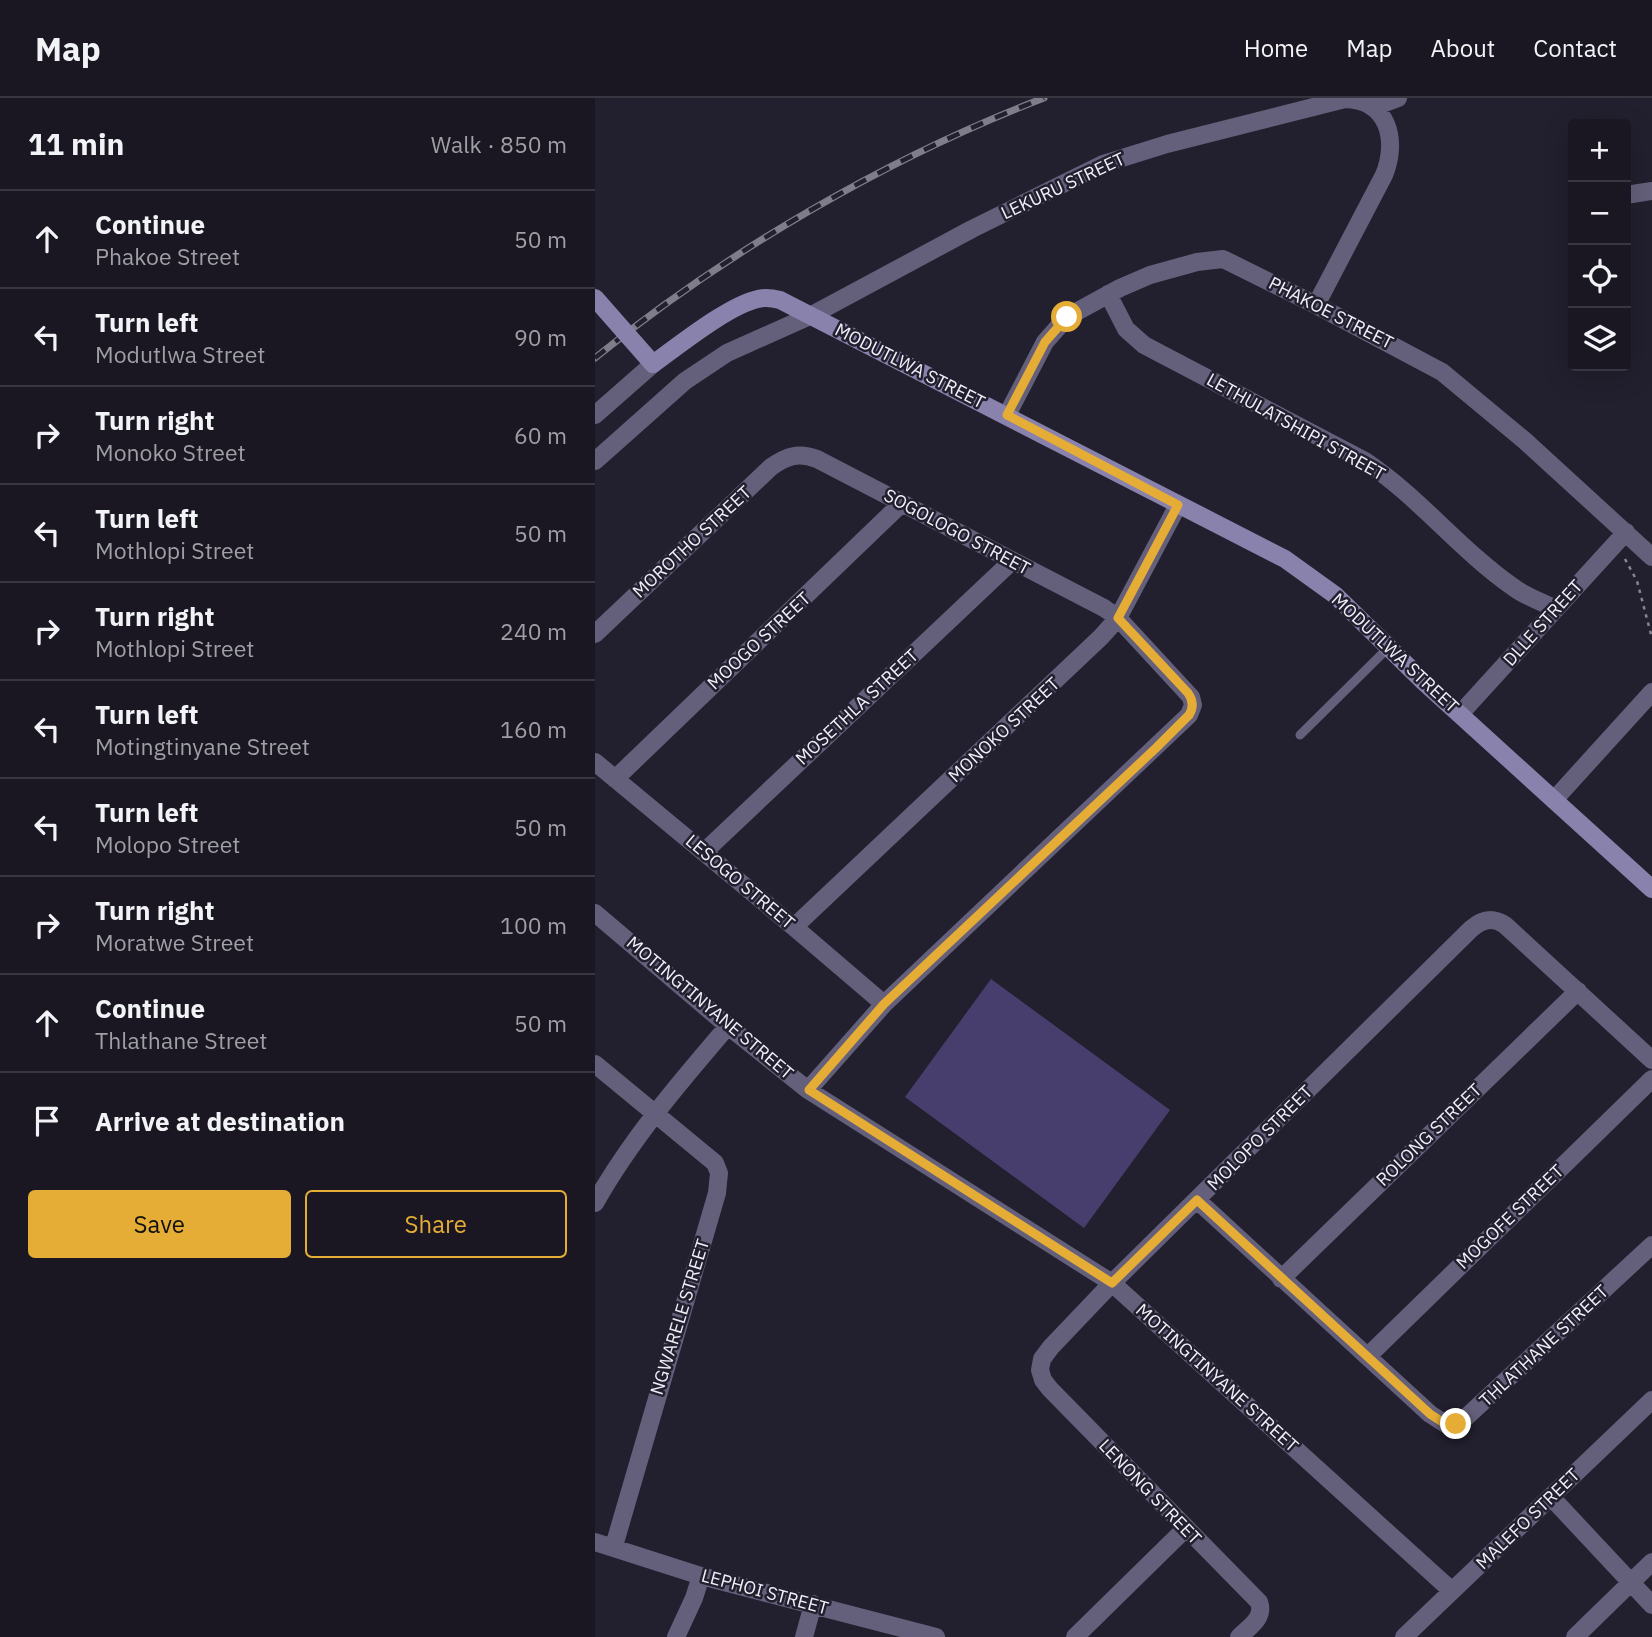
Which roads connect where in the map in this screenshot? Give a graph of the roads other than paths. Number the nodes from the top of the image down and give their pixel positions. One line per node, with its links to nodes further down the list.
1 (1398, 98): 2 (street)
2 (1374, 107): 7 (street); 8 (street, LEKURU STREET)
3 (1652, 191): 4 (street)
4 (1631, 194)
5 (1108, 294): 7 (street, PHAKOE STREET); 11 (street, PHAKOE STREET); 19 (street, LETHULATSHIPI STREET)
6 (595, 298): 9 (street, bridge)
7 (1316, 305): 16 (street, PHAKOE STREET)
8 (812, 315): 9 (street, MODUTLWA STREET); 11 (street, MODUTLWA STREET); 13 (street, LEKURU STREET)
9 (653, 364): 10 (street, MODUTLWA STREET)
10 (595, 415)
11 (1007, 415): 15 (street, MODUTLWA STREET)
12 (793, 455): 14 (street, SOGOLOGO STREET); 21 (street, MOROTHO STREET)
13 (595, 461)
14 (902, 503): 18 (street, SOGOLOGO STREET); 27 (street, MOOGO STREET)
15 (1178, 505): 20 (street, MONOKO STREET); 22 (street, MODUTLWA STREET)
16 (1622, 537): 17 (street, PHAKOE STREET); 19 (street, DLLE STREET)
17 (1652, 557)
18 (1011, 561): 20 (street, SOGOLOGO STREET); 29 (street, MOSETHLA STREET)
19 (1556, 609): 24 (street, DLLE STREET)
20 (1118, 618): 32 (street, MONOKO STREET); 34 (street, SOGOLOGO STREET)
21 (595, 634)
22 (1389, 647): 24 (street, MODUTLWA STREET); 25 (lane)
23 (1648, 704): 28 (street)
24 (1460, 714): 28 (street, MODUTLWA STREET)
25 (1300, 735)
26 (595, 762): 27 (street, LESOGO STREET)
27 (615, 779): 29 (street, LESOGO STREET)
28 (1554, 800): 30 (street, MODUTLWA STREET)
29 (704, 852): 32 (street, LESOGO STREET)
30 (1652, 889)
31 (595, 913): 35 (street, MOTINGTINYANE STREET)
32 (794, 927): 34 (street, LESOGO STREET)
33 (1578, 991): 36 (street); 41 (street, MOLOPO STREET); 44 (street, ROLONG STREET)
34 (884, 1004): 39 (street, SOGOLOGO STREET)
35 (728, 1026): 39 (street, MOTINGTINYANE STREET); 40 (street)
36 (1652, 1060)
37 (595, 1064): 40 (street)
38 (1652, 1079): 46 (street, MOGOFE STREET)
39 (809, 1090): 45 (street, MOTINGTINYANE STREET)
40 (655, 1114): 42 (street); 52 (street, NGWARELE STREET)
41 (1197, 1200): 44 (street); 45 (street, MOLOPO STREET)
42 (595, 1203)
43 (1652, 1245): 46 (street, THLATHANE STREET)
44 (1281, 1279): 46 (street)
45 (1112, 1283): 47 (street, MOLOPO STREET); 56 (street, MOTINGTINYANE STREET)
46 (1369, 1355)
47 (1040, 1370): 50 (street, LENONG STREET)
48 (1652, 1400): 49 (street, MALEFO STREET)
49 (1551, 1497): 55 (street); 56 (street, MALEFO STREET)
50 (1185, 1528): 62 (street); 63 (street, LENONG STREET)
51 (595, 1542): 52 (street, LEPHOI STREET)
52 (614, 1546): 54 (street, LEPHOI STREET)
53 (1652, 1562): 55 (street)
54 (701, 1576): 57 (street, LEPHOI STREET); 59 (street)
55 (1631, 1582): 58 (street); 65 (street)
56 (1453, 1591): 64 (street, MALEFO STREET)
57 (813, 1604): 60 (street); 61 (street, LEPHOI STREET)
58 (1652, 1605)
59 (676, 1637)
60 (804, 1637)
61 (936, 1637)
62 (1075, 1637)
63 (1239, 1637)
64 (1405, 1637)
65 (1574, 1637)

